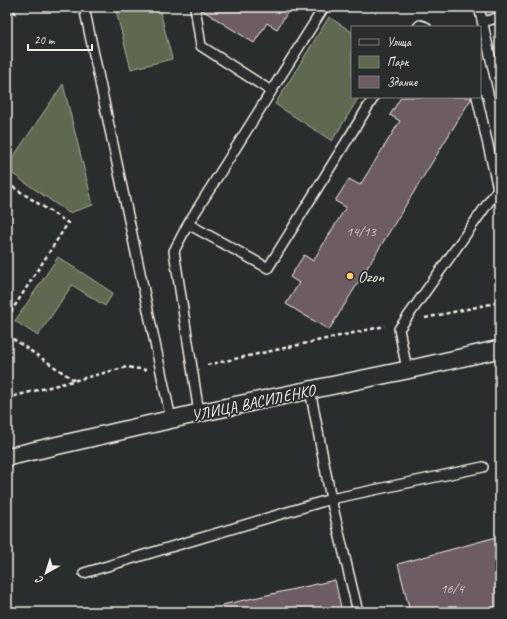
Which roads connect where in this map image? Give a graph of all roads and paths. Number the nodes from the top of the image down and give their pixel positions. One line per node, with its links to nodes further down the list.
1 (84, 7): 22 (lane)
2 (195, 7): 9 (lane)
3 (324, 7): 9 (lane)
4 (479, 7): 8 (lane)
5 (7, 8): 6 (path)
6 (17, 14)
7 (500, 18): 8 (lane)
8 (483, 22): 12 (lane)
9 (271, 91): 14 (lane)
10 (373, 98): 14 (lane)
11 (477, 98): 17 (lane)
12 (500, 99)
13 (7, 183): 16 (path)
14 (188, 224): 20 (lane)
15 (500, 302): 17 (path)
16 (7, 318)
17 (404, 322): 20 (path); 21 (lane)
18 (7, 335): 23 (path)
19 (500, 349): 21 (street, УЛИЦА ВАСИЛЕНКО)
20 (192, 368): 26 (lane)
21 (407, 370): 24 (street, УЛИЦА ВАСИЛЕНКО)
22 (161, 372): 23 (path); 27 (lane)
23 (74, 380): 25 (path)
24 (310, 390): 26 (street, УЛИЦА ВАСИЛЕНКО); 30 (lane)
25 (7, 398)
26 (199, 413): 27 (street, УЛИЦА ВАСИЛЕНКО)
27 (171, 419): 28 (street, УЛИЦА ВАСИЛЕНКО)
28 (7, 457)
29 (483, 467): 30 (lane)
30 (331, 499): 31 (lane); 32 (lane)
31 (84, 573)
32 (358, 612)

